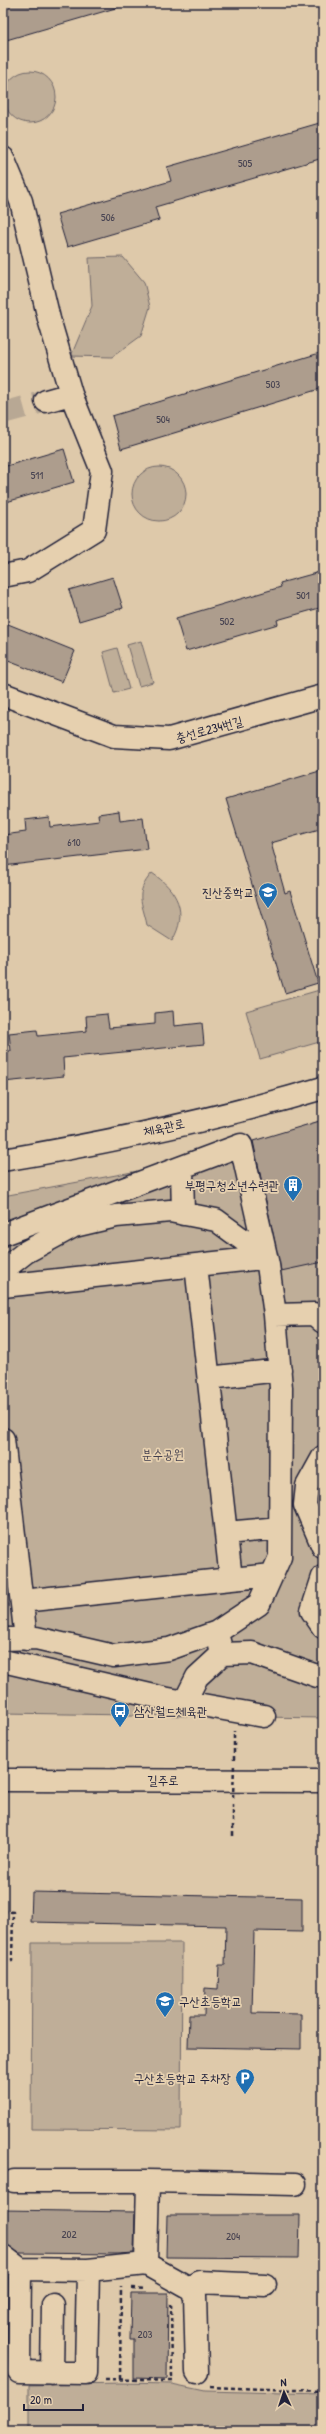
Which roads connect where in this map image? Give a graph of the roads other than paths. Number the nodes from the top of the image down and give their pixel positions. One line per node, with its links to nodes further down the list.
1 (4, 167): 2 (street)
2 (71, 394): 3 (street); 4 (street)
3 (46, 401)
4 (3, 576)
5 (3, 694): 6 (street, 충선로234번길)
6 (323, 696)
7 (323, 1088): 8 (street, 체육관로)
8 (3, 1160)
9 (182, 1168): 10 (street); 11 (street); 12 (street)
10 (182, 1214): 12 (street); 14 (street)
11 (3, 1234)
12 (265, 1261): 13 (street); 16 (street)
13 (196, 1265): 15 (street); 19 (street)
14 (3, 1270)
15 (3, 1286)
16 (275, 1315): 17 (street); 18 (street)
17 (323, 1322)
18 (280, 1370): 19 (street); 23 (street)
19 (209, 1378): 24 (street)
20 (3, 1439): 22 (street)
21 (323, 1457): 25 (street)
22 (7, 1501): 29 (street)
23 (280, 1528): 24 (street); 26 (street)
24 (226, 1533): 28 (street)
25 (323, 1547)
26 (272, 1575): 28 (street); 31 (street)
27 (323, 1578): 30 (street)
28 (231, 1579): 29 (street)
29 (22, 1601): 33 (street)
30 (323, 1627)
31 (217, 1632): 33 (street); 34 (street)
32 (3, 1639): 33 (street)
33 (26, 1639)
34 (222, 1654): 36 (street); 37 (street)
35 (3, 1661): 37 (street)
36 (323, 1674)
37 (184, 1703): 38 (street)
38 (264, 1716)
39 (3, 1780): 40 (street, 길주로)
40 (323, 1781)
41 (14, 2181): 42 (street)
42 (148, 2181): 43 (street); 45 (street)
43 (295, 2184)
44 (12, 2262): 46 (street); 50 (street)
45 (146, 2264): 46 (street); 48 (street)
46 (88, 2270): 50 (street)
47 (265, 2285): 48 (street)
48 (180, 2293): 51 (street)
49 (52, 2305): 50 (street)
50 (52, 2373)
51 (194, 2380)

